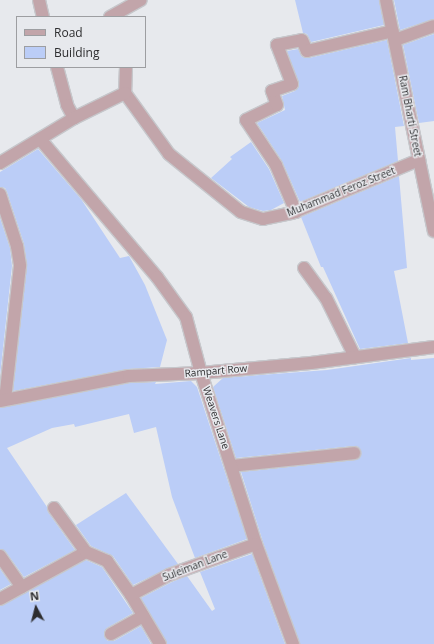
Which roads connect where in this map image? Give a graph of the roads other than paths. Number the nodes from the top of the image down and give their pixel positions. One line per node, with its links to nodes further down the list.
1 (39, 0): 5 (street)
2 (140, 0): 4 (street)
3 (386, 0): 7 (street, Ram Bharti Street)
4 (117, 11)
5 (43, 16)
6 (434, 26): 7 (street)
7 (394, 36): 13 (street, Ram Bharti Street); 16 (street)
8 (57, 68): 11 (street)
9 (126, 68): 10 (street)
10 (125, 94): 11 (street); 16 (street, Muhammad Feroz Street)
11 (74, 118): 12 (street)
12 (40, 139): 14 (street); 22 (street, Weavers Lane)
13 (419, 160): 16 (street, Muhammad Feroz Street); 17 (street, Ram Bharti Street)
14 (0, 163)
15 (0, 194): 21 (street)
16 (296, 212)
17 (434, 231)
18 (304, 268): 20 (street)
19 (434, 348): 20 (street, Rampart Row)
20 (355, 357): 22 (street, Rampart Row)
21 (5, 362): 23 (street)
22 (201, 373): 23 (street, Rampart Row); 25 (street, Weavers Lane)
23 (3, 400)
24 (354, 453): 25 (street)
25 (231, 466): 27 (street, Weavers Lane)
26 (54, 508): 28 (street)
27 (256, 544): 31 (street, Suleiman Lane); 36 (street, Weavers Lane)
28 (86, 552): 30 (street); 31 (street)
29 (0, 556): 30 (street)
30 (22, 587): 32 (street)
31 (131, 595): 33 (street)
32 (0, 599)
33 (143, 616): 34 (street); 35 (street)
34 (111, 634)
35 (160, 644)
36 (293, 644)

